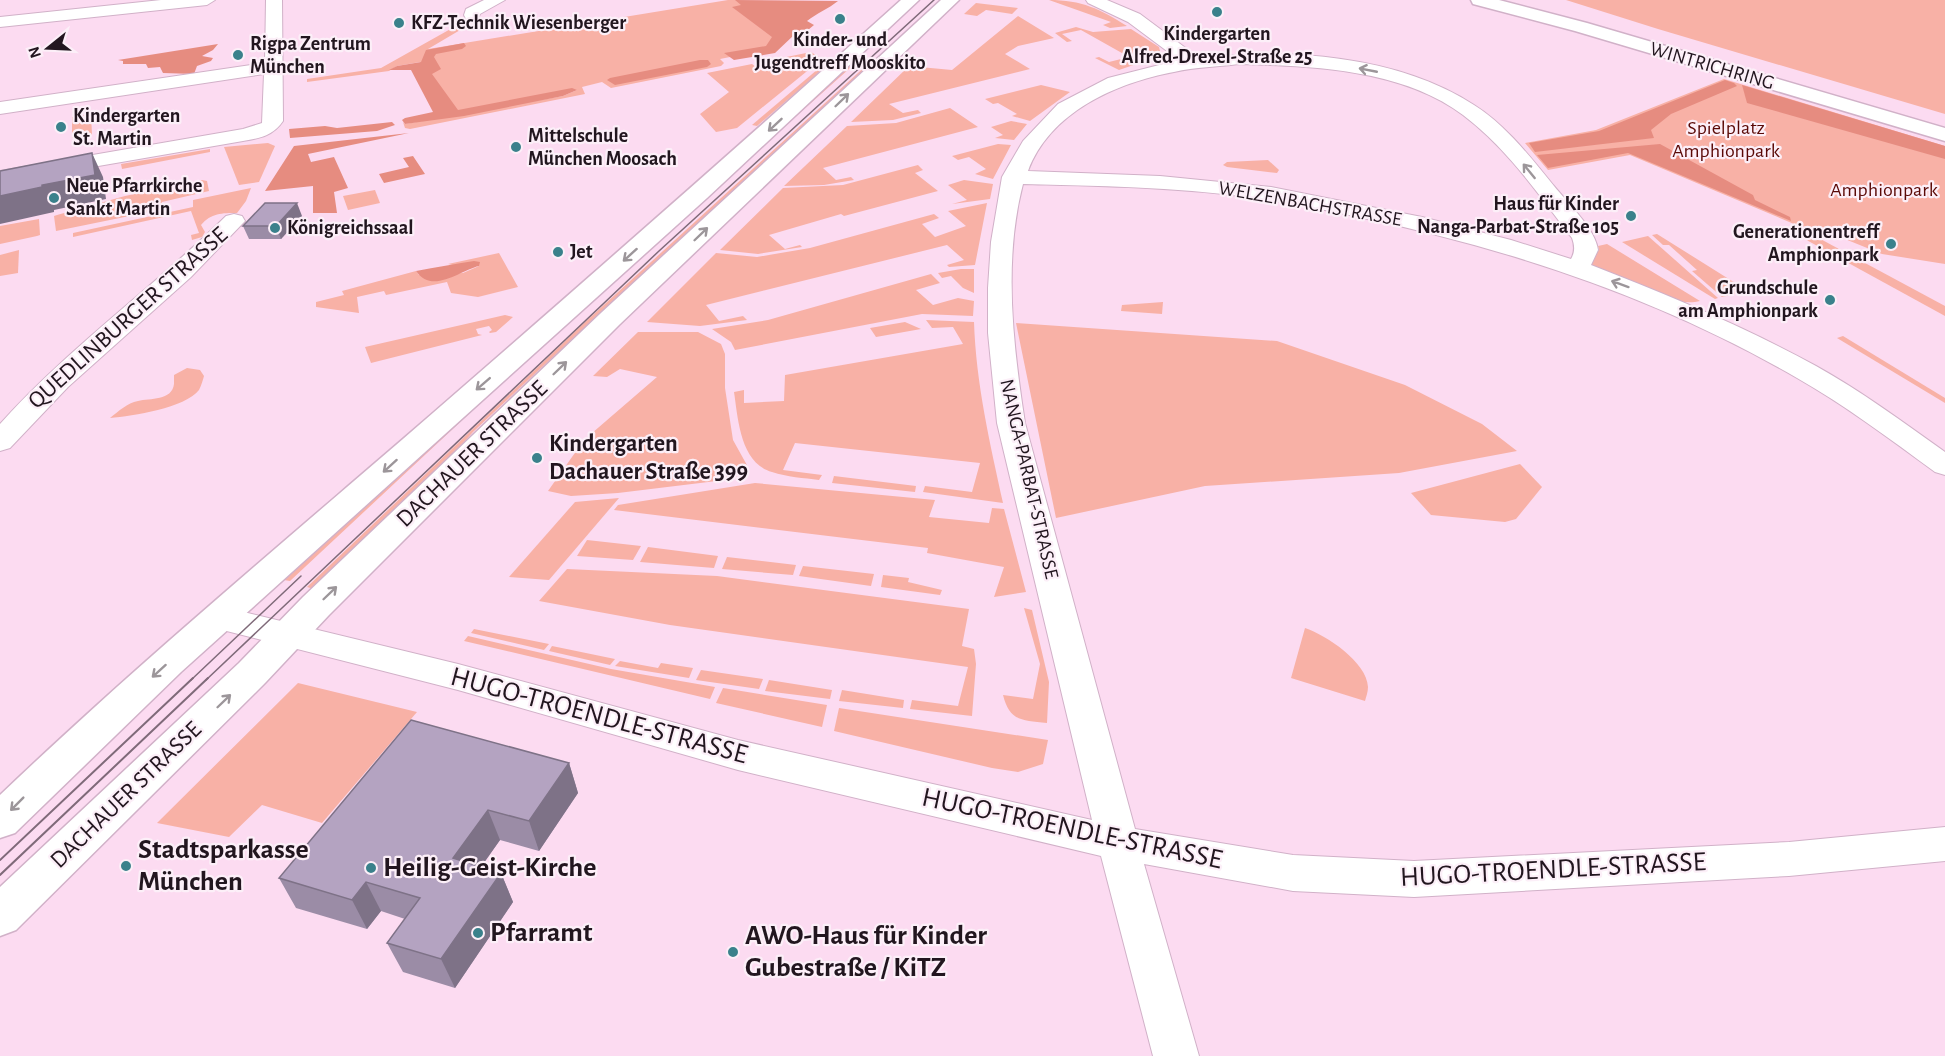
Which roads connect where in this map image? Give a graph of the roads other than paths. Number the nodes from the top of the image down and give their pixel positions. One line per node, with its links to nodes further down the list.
1 (207, 0): 10 (street)
2 (273, 0): 12 (street)
3 (497, 0): 9 (street)
4 (911, 0): 22 (main road, DACHAUER STRASSE, one-way to 22)
5 (951, 0): 23 (main road, DACHAUER STRASSE, one-way to 5)
6 (1094, 0): 11 (street)
7 (1479, 0): 15 (main road, WINTRICHRING)
8 (1530, 0): 14 (main road, WINTRICHRING)
9 (472, 15)
10 (0, 22)
11 (1193, 62): 17 (street, NANGA-PARBAT-STRASSE); 19 (street, NANGA-PARBAT-STRASSE, one-way to 11)
12 (272, 67): 13 (street); 16 (street)
13 (0, 108)
14 (1945, 124)
15 (1945, 135)
16 (0, 177)
17 (1013, 177): 19 (street, WELZENBACHSTRASSE); 25 (street, NANGA-PARBAT-STRASSE)
18 (234, 221): 20 (street, QUEDLINBURGER STRASSE)
19 (1577, 268): 21 (street, WELZENBACHSTRASSE, one-way to 19)
20 (0, 442)
21 (1945, 466)
22 (219, 618): 23 (street, HUGO-TROENDLE-STRASSE); 24 (main road, DACHAUER STRASSE, one-way to 24)
23 (289, 635): 25 (street, HUGO-TROENDLE-STRASSE); 27 (main road, DACHAUER STRASSE, one-way to 23)
24 (0, 821)
25 (1119, 843): 26 (street, HUGO-TROENDLE-STRASSE); 28 (street, NANGA-PARBAT-STRASSE)
26 (1945, 844)
27 (0, 916)
28 (1176, 1056)

